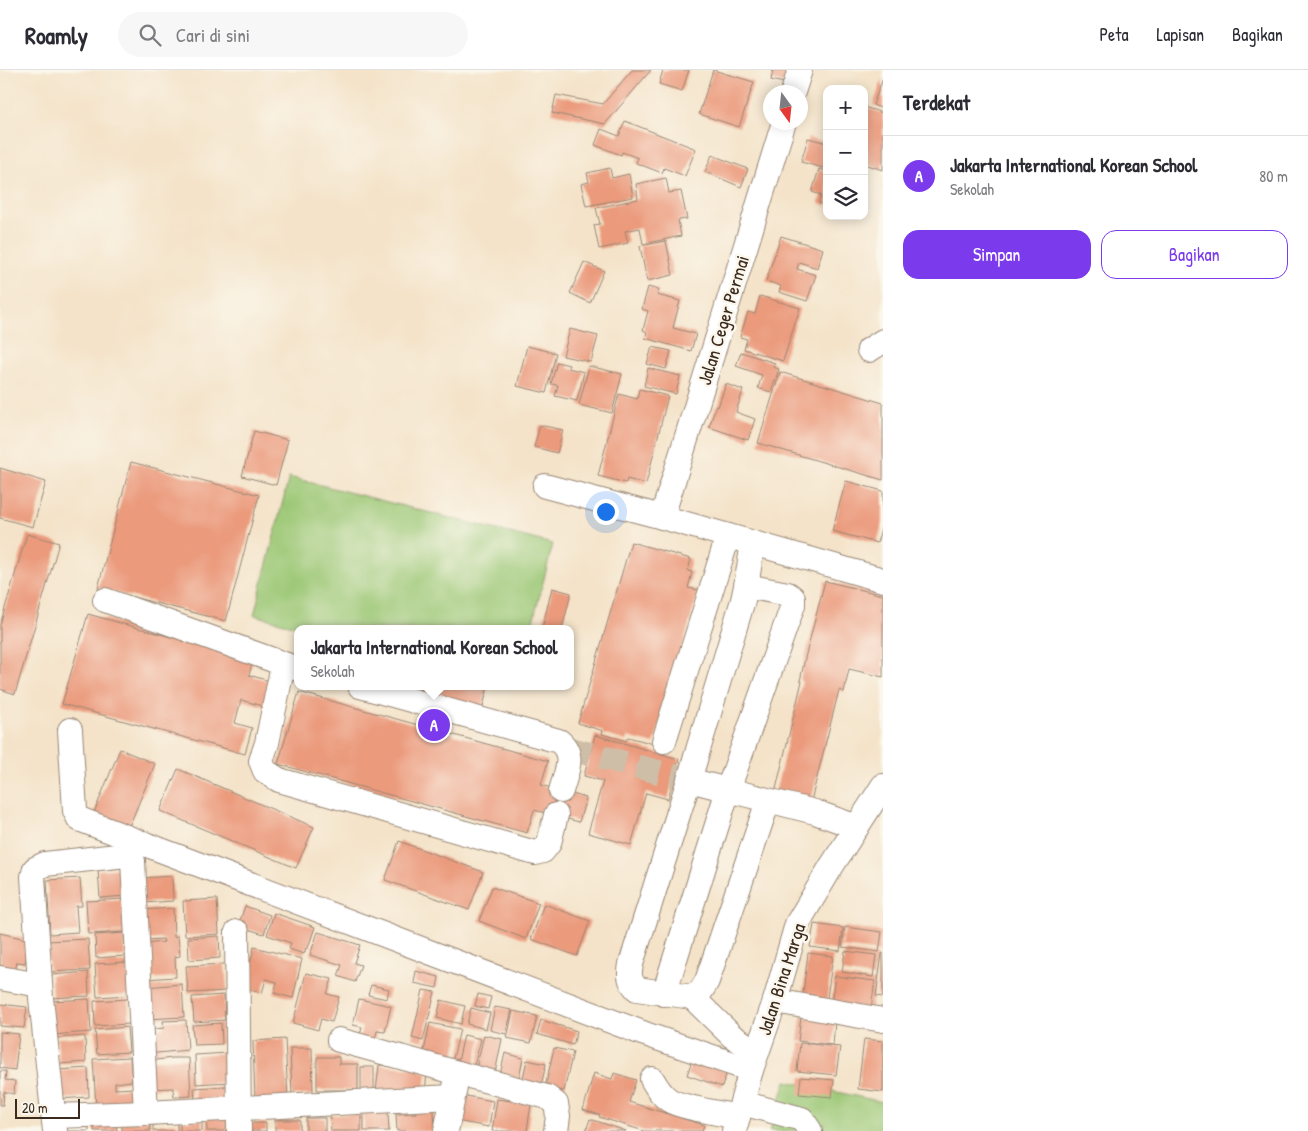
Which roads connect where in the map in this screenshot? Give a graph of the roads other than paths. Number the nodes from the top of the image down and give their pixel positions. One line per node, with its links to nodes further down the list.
1 (800, 70): 2 (street)
2 (795, 85)
3 (782, 130): 5 (street, Jalan Ceger Permai)
4 (545, 486): 5 (street)
5 (662, 517): 6 (street)
6 (728, 536): 7 (street); 14 (street)
7 (753, 543): 8 (street); 9 (street)
8 (883, 580)
9 (746, 586): 15 (street); 17 (street)
10 (105, 600): 11 (street)
11 (290, 667): 20 (street)
12 (374, 690): 18 (street)
13 (70, 730): 30 (street)
14 (664, 741)
15 (689, 780): 17 (street); 25 (street)
16 (883, 786): 21 (street, Jalan Bina Marga)
17 (728, 790): 19 (street); 25 (street)
18 (561, 791)
19 (768, 801): 21 (street); 26 (street)
20 (556, 815)
21 (857, 827): 27 (street, Jalan Bina Marga)
22 (237, 932): 34 (street)
23 (0, 978): 24 (street)
24 (40, 985): 35 (street); 37 (street)
25 (664, 994): 26 (street)
26 (692, 997): 30 (street)
27 (775, 1001): 28 (street); 30 (street, Jalan Bina Marga)
28 (883, 1020)
29 (339, 1040): 31 (street)
30 (754, 1061): 36 (street, Jalan Bina Marga)
31 (458, 1073): 33 (street); 40 (street)
32 (652, 1079): 36 (street)
33 (452, 1097): 34 (street); 39 (street)
34 (238, 1108): 35 (street); 38 (street)
35 (146, 1113): 37 (street)
36 (738, 1117): 41 (street)
37 (55, 1123)
38 (239, 1131)
39 (446, 1131)
40 (556, 1131)
41 (810, 1131)

